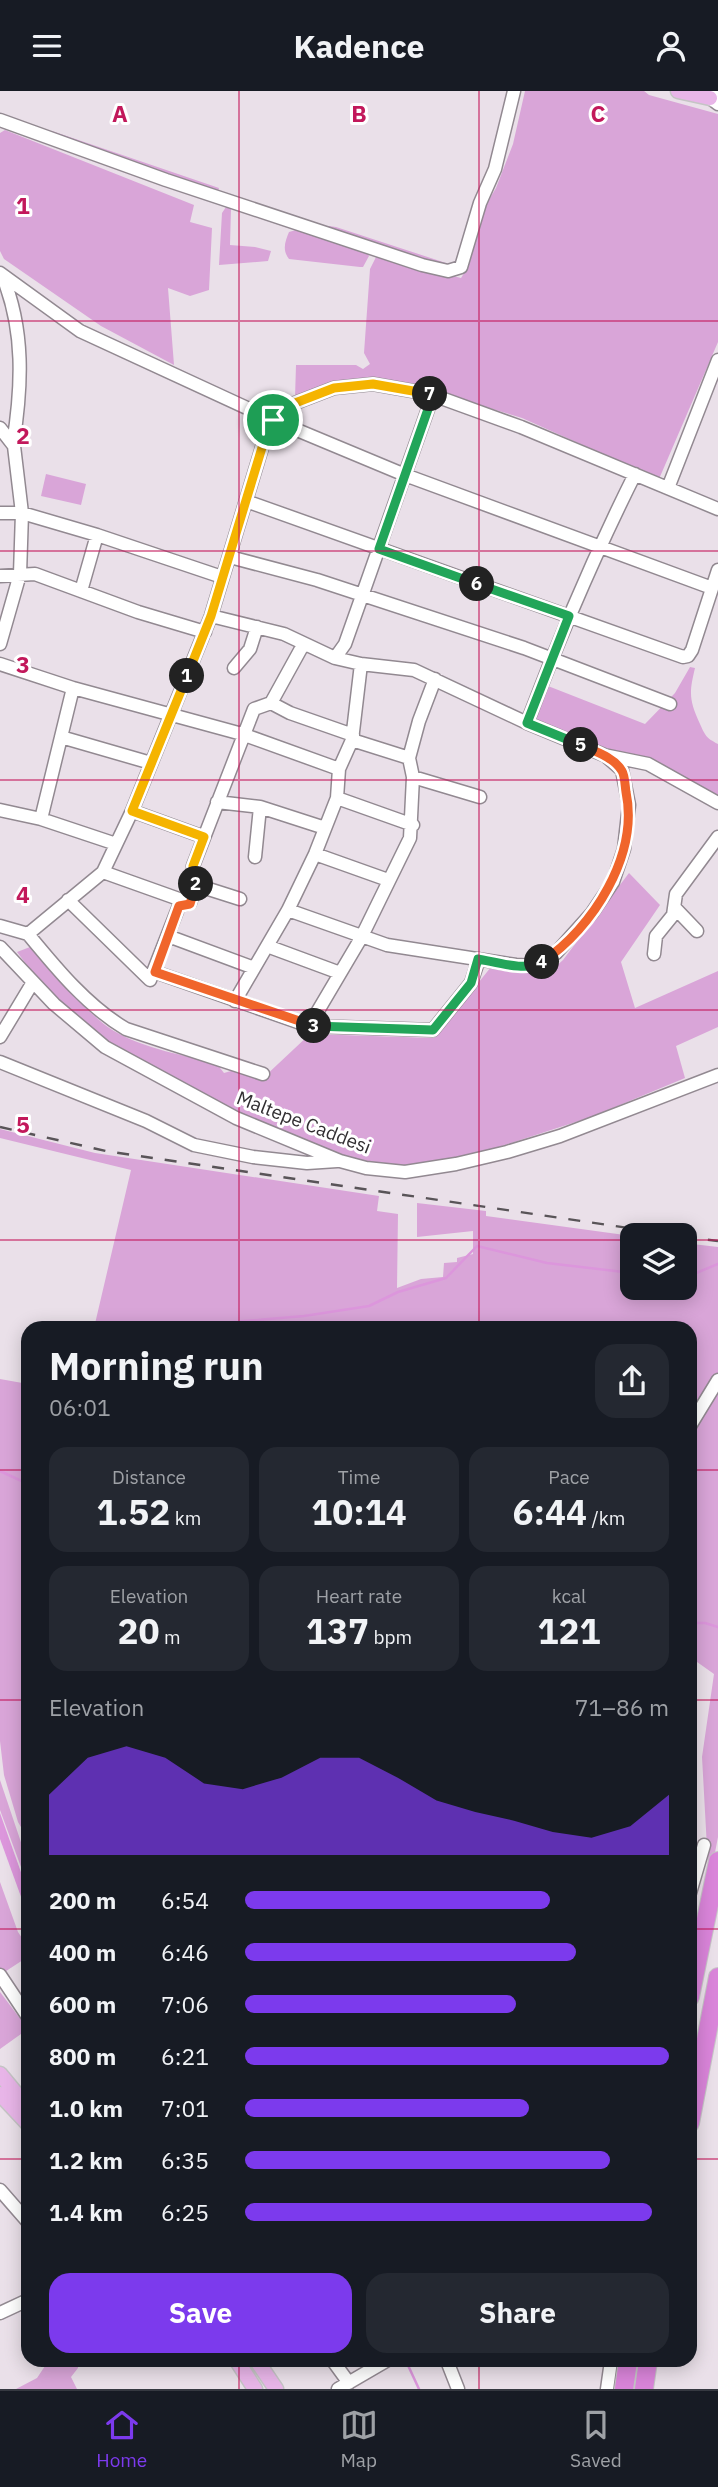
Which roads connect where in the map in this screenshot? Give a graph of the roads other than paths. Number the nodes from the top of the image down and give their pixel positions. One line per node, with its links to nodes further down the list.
1 (514, 91): 5 (street)
2 (678, 91): 4 (main road)
3 (692, 91): 4 (main road)
4 (714, 98)
5 (0, 120)
6 (1, 274): 9 (street); 11 (street)
7 (718, 360): 14 (street)
8 (433, 395): 9 (street); 12 (street); 13 (street)
9 (273, 420): 13 (street); 15 (street)
10 (0, 428): 11 (street)
11 (13, 444): 18 (street)
12 (635, 474): 14 (street); 20 (street)
13 (405, 475): 20 (street); 21 (street)
14 (668, 488): 16 (street)
15 (246, 501): 21 (street); 22 (street)
16 (718, 509)
17 (0, 513): 18 (street)
18 (22, 513): 19 (street); 24 (street)
19 (97, 535): 26 (street); 28 (street)
20 (598, 548): 27 (street); 31 (street)
21 (379, 549): 29 (street); 31 (street)
22 (230, 557): 26 (street); 29 (street)
23 (718, 570): 27 (street)
24 (20, 573): 25 (street); 28 (street); 34 (street)
25 (0, 576)
26 (222, 577): 30 (street)
27 (712, 588): 31 (street)
28 (81, 591): 33 (street)
29 (362, 594): 36 (street); 37 (street)
30 (211, 616): 32 (street); 33 (street)
31 (569, 616): 37 (street)
32 (257, 627): 35 (street); 40 (street)
33 (205, 632): 45 (street)
34 (0, 644)
35 (303, 645): 36 (street); 43 (street)
36 (335, 658): 39 (street)
37 (552, 658): 44 (street); 46 (street)
38 (0, 664): 42 (street)
39 (361, 664): 41 (street); 49 (street)
40 (234, 668)
41 (435, 679): 46 (street); 51 (street)
42 (73, 688): 45 (street); 48 (street)
43 (271, 703): 47 (street); 49 (street)
44 (670, 704)
45 (170, 715): 47 (street); 52 (street)
46 (527, 723): 50 (street)
47 (242, 734): 53 (street); 57 (street)
48 (61, 737): 52 (street); 62 (street)
49 (352, 737): 51 (street); 53 (street)
50 (604, 755): 58 (street); 86 (street)
51 (409, 758): 54 (street)
52 (151, 763): 61 (street)
53 (339, 769): 55 (street)
54 (414, 777): 56 (street); 63 (street)
55 (337, 797): 63 (street); 64 (street)
56 (480, 797)
57 (216, 802): 59 (street); 65 (street)
58 (718, 803)
59 (260, 807): 64 (street); 69 (street)
60 (0, 810): 62 (street)
61 (132, 811): 65 (street); 67 (street)
62 (41, 819): 67 (street)
63 (413, 825): 71 (street)
64 (325, 828): 68 (street)
65 (204, 837): 72 (street)
66 (718, 837): 76 (street)
67 (116, 844): 70 (street)
68 (315, 854): 71 (street); 77 (street)
69 (255, 857)
70 (103, 872): 74 (street); 75 (street)
71 (388, 880): 82 (street)
72 (196, 885): 73 (street); 75 (street)
73 (240, 899)
74 (68, 900): 80 (street); 88 (street)
75 (190, 904): 81 (street)
76 (675, 908): 79 (street); 85 (street)
77 (288, 909): 82 (street); 83 (street)
78 (0, 926): 80 (street)
79 (696, 931)
80 (28, 934): 95 (street)
81 (168, 936): 87 (street); 88 (street)
82 (361, 937): 86 (street); 89 (street)
83 (267, 946): 87 (street); 89 (street)
84 (0, 947): 90 (street, Maltepe Caddesi)
85 (654, 954)
86 (478, 959): 92 (street)
87 (254, 968): 91 (street)
88 (155, 972): 91 (street)
89 (340, 973): 92 (street)
90 (33, 982): 93 (street); 97 (street, Maltepe Caddesi)
91 (235, 1001): 92 (street)
92 (309, 1026)
93 (0, 1037)
94 (0, 1062): 97 (street)
95 (263, 1074)
96 (718, 1075): 97 (street, Maltepe Caddesi)
97 (340, 1161)
98 (718, 1380): 99 (street)
99 (697, 1414)
100 (704, 1845): 102 (street)
101 (718, 1861): 103 (highway)
102 (697, 1869)
103 (697, 1963)
104 (0, 1975): 106 (street)
105 (718, 1977): 108 (highway)
106 (21, 2006)
107 (0, 2074): 110 (main road)
108 (697, 2086)
109 (0, 2094): 111 (main road)
110 (21, 2100)
111 (21, 2116)
112 (0, 2190): 113 (street)
113 (21, 2214)
114 (21, 2303): 115 (street)
115 (0, 2313)
116 (241, 2367): 125 (main road)
117 (261, 2367): 126 (main road)
118 (336, 2367): 124 (street)
119 (376, 2367): 124 (street)
120 (449, 2367): 127 (street)
121 (610, 2367): 128 (street)
122 (627, 2367): 129 (highway)
123 (647, 2367): 130 (highway)
124 (344, 2386)
125 (255, 2389)
126 (276, 2389)
127 (458, 2389)
128 (607, 2389)
129 (624, 2389)
130 (644, 2389)

